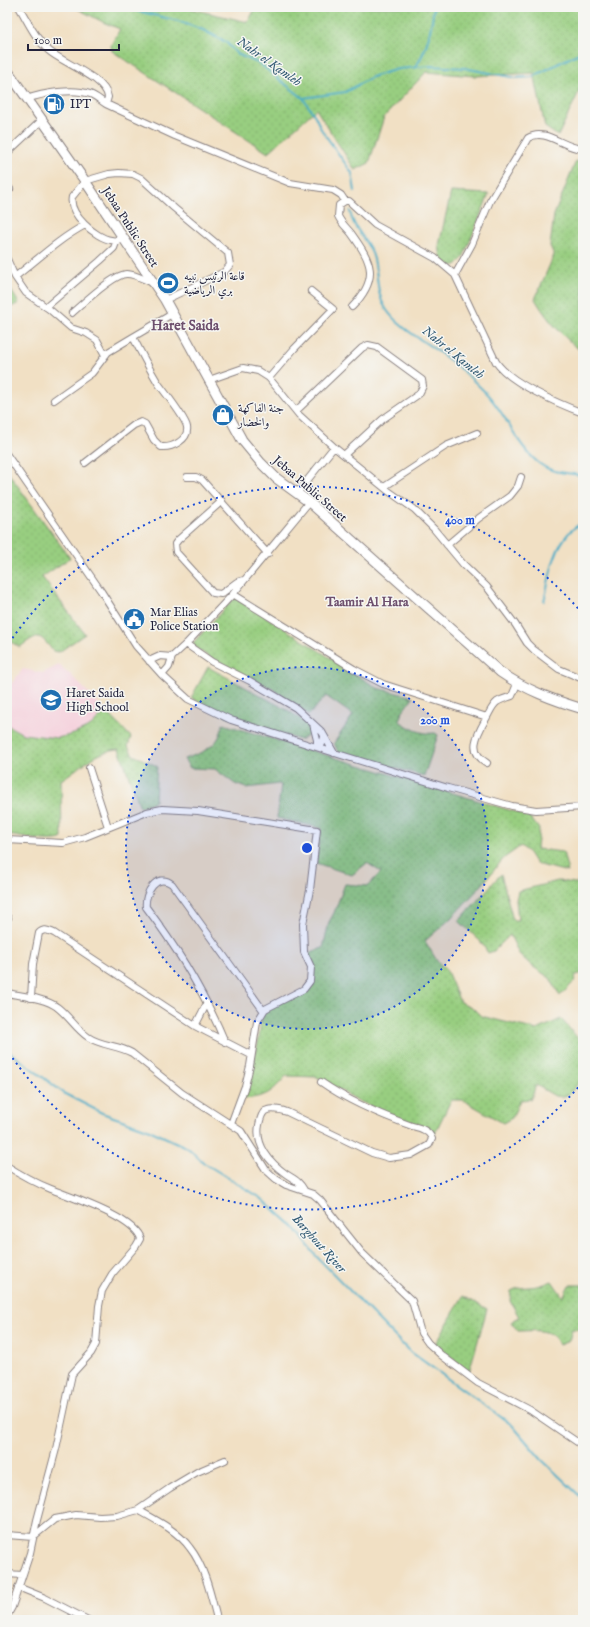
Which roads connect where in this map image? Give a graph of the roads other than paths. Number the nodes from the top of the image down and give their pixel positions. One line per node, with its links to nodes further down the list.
1 (19, 7): 4 (street)
2 (7, 70): 3 (main road, Jebaa Public Street)
3 (27, 99): 4 (street); 5 (main road, Jebaa Public Street)
4 (106, 104): 9 (street)
5 (42, 120): 7 (street); 8 (main road, Jebaa Public Street)
6 (583, 149): 13 (street)
7 (7, 153)
8 (85, 181): 10 (street); 11 (main road, Jebaa Public Street); 17 (street)
9 (345, 201): 13 (street); 19 (street)
10 (85, 225): 11 (street); 14 (street)
11 (120, 239): 15 (main road, Jebaa Public Street); 18 (street)
12 (7, 258): 14 (street)
13 (455, 276): 28 (street)
14 (15, 277): 18 (street)
15 (153, 283): 17 (main road, Jebaa Public Street); 20 (street)
16 (311, 291): 24 (street)
17 (165, 300): 21 (main road, Jebaa Public Street)
18 (46, 307): 23 (street)
19 (352, 307)
20 (72, 313)
21 (172, 314): 22 (street); 25 (main road, Jebaa Public Street)
22 (133, 337): 23 (street); 33 (street)
23 (105, 355): 26 (street)
24 (268, 378): 25 (street); 27 (street)
25 (209, 380): 37 (main road, Jebaa Public Street)
26 (54, 400)
27 (296, 411): 30 (street); 31 (street)
28 (583, 413)
29 (477, 433): 36 (street)
30 (334, 447): 31 (street); 37 (street)
31 (344, 454): 36 (street)
32 (7, 455): 46 (street)
33 (85, 463)
34 (520, 477): 40 (street)
35 (186, 478): 38 (street)
36 (384, 487): 40 (street)
37 (297, 493): 39 (main road, Jebaa Public Street)
38 (222, 501): 41 (street); 42 (street)
39 (309, 502): 41 (street); 49 (main road, Jebaa Public Street)
40 (447, 545): 48 (street)
41 (268, 554): 42 (street)
42 (244, 580): 43 (street)
43 (233, 594): 44 (street); 51 (street)
44 (186, 644): 45 (street); 52 (street)
45 (172, 657): 46 (street); 47 (street)
46 (149, 661): 47 (street)
47 (162, 675): 55 (street)
48 (583, 679)
49 (517, 684): 50 (main road, Jebaa Public Street); 51 (street)
50 (583, 709)
51 (487, 716): 58 (street)
52 (313, 724): 53 (street); 54 (street)
53 (316, 734): 55 (street); 56 (street)
54 (324, 737): 56 (street); 57 (street)
55 (305, 744): 56 (street)
56 (316, 746): 57 (street)
57 (334, 753): 60 (street)
58 (487, 764)
59 (89, 768): 61 (street)
60 (583, 807)
61 (108, 827): 62 (street); 66 (street)
62 (7, 840)
63 (7, 993): 64 (street)
64 (30, 998): 67 (street); 71 (street)
65 (207, 1003): 66 (street); 67 (street); 68 (street)
66 (263, 1010): 69 (street)
67 (195, 1026): 68 (street)
68 (225, 1042): 69 (street)
69 (251, 1055): 71 (street)
70 (321, 1082): 73 (street)
71 (231, 1124): 73 (street)
72 (7, 1166): 78 (street)
73 (304, 1190): 74 (street)
74 (583, 1446)
75 (225, 1460): 76 (street)
76 (138, 1510): 78 (street); 84 (street)
77 (7, 1536): 78 (street)
78 (33, 1537): 80 (street)
79 (7, 1574): 80 (street)
80 (22, 1575): 81 (street)
81 (18, 1587): 82 (street); 83 (street)
82 (7, 1616)
83 (88, 1620)
84 (217, 1620)

